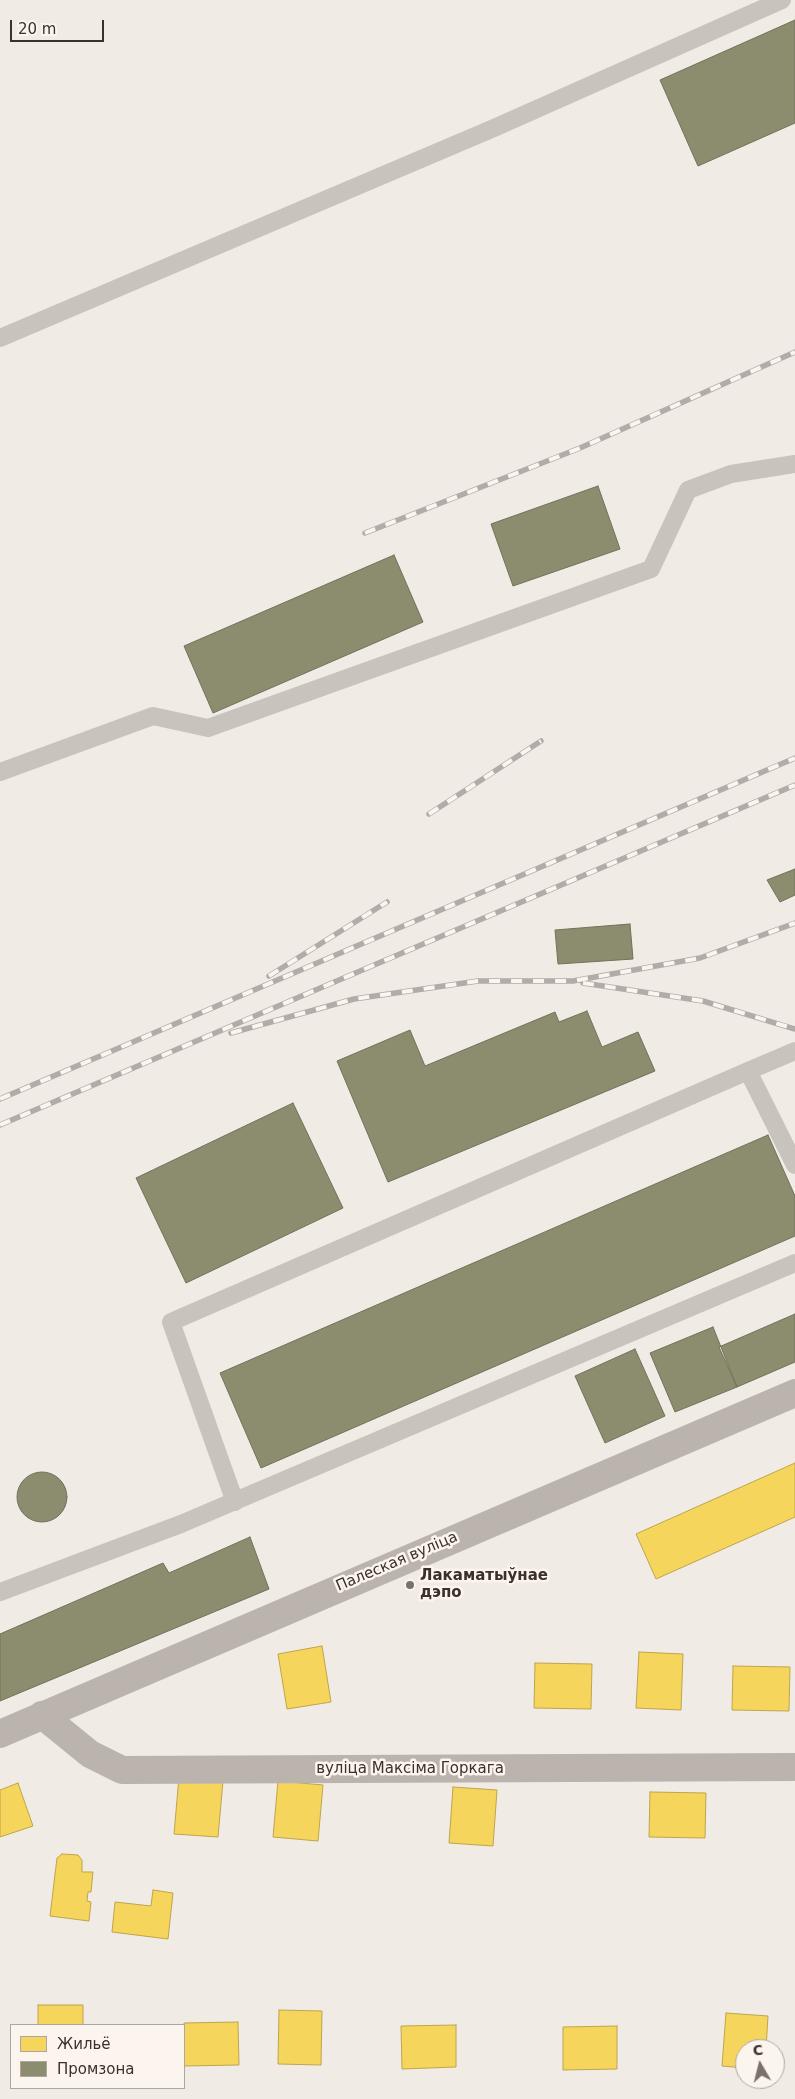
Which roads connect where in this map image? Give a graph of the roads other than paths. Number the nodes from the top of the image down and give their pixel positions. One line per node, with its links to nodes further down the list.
1 (782, 0): 2 (lane)
2 (0, 338)
3 (795, 464): 4 (lane)
4 (0, 772)
5 (795, 1051): 6 (lane)
6 (748, 1071): 7 (lane); 10 (lane)
7 (795, 1165)
8 (795, 1263): 10 (lane)
9 (795, 1394): 12 (main road, Палеская вуліца)
10 (235, 1502): 11 (lane)
11 (0, 1592)
12 (42, 1715): 13 (main road, Палеская вуліца); 14 (main road, вуліца Максіма Горкага)
13 (0, 1734)
14 (795, 1767)

